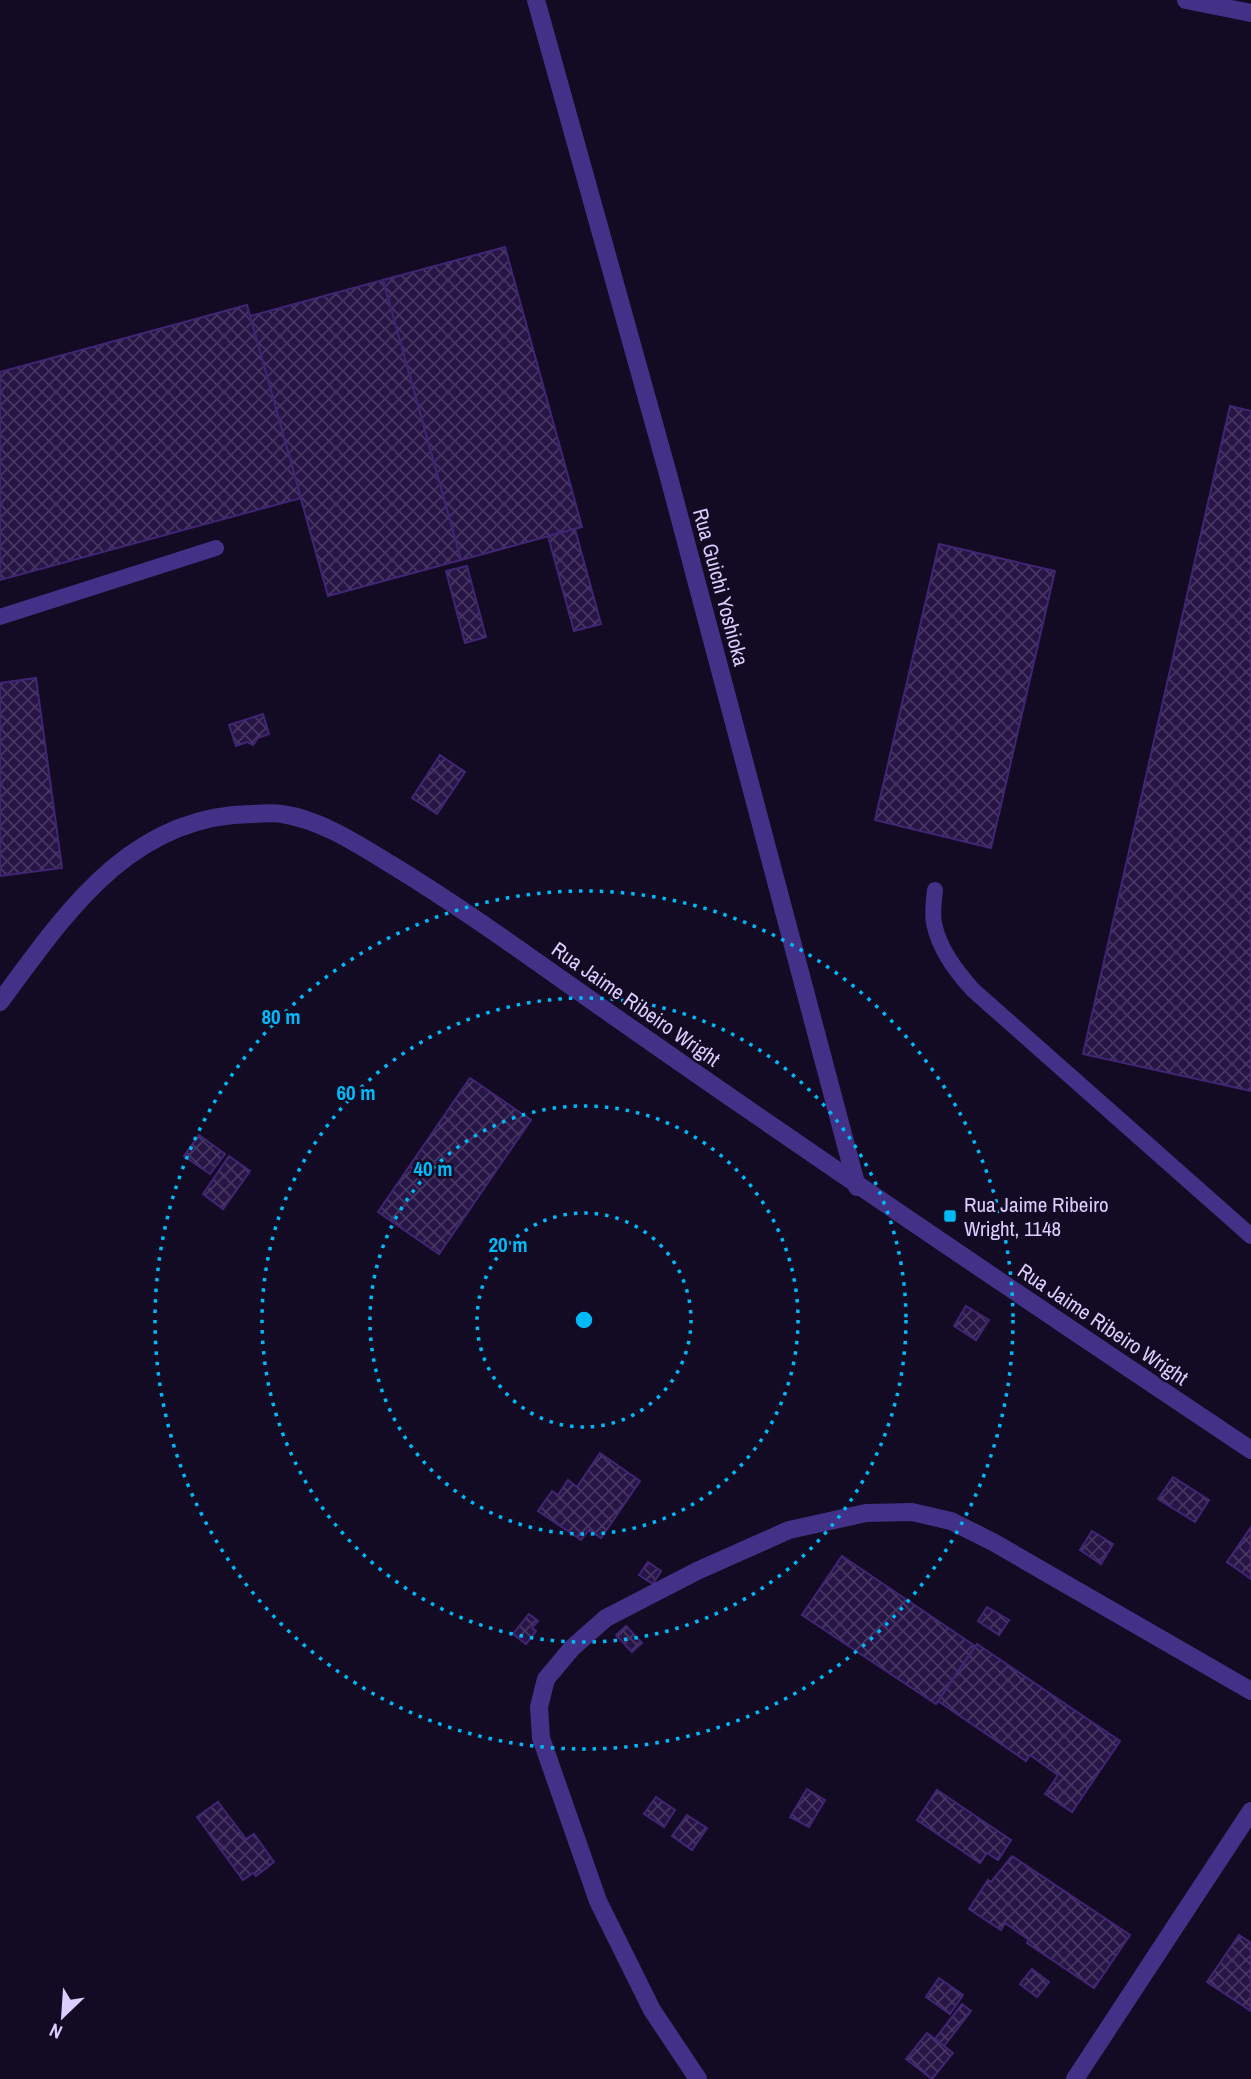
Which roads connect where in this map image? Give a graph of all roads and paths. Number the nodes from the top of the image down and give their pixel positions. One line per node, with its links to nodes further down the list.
1 (536, 0): 8 (street, Rua Guichi Yoshioka)
2 (1186, 0): 3 (street)
3 (1251, 13)
4 (216, 548): 5 (lane)
5 (0, 617)
6 (935, 890): 9 (lane)
7 (0, 1002): 8 (street, Rua Jaime Ribeiro Wright)
8 (857, 1187): 10 (street, Rua Jaime Ribeiro Wright)
9 (1251, 1236)
10 (1251, 1450)
11 (1251, 1691): 13 (street)
12 (1251, 1811): 14 (street)
13 (698, 2079)
14 (1075, 2079)

